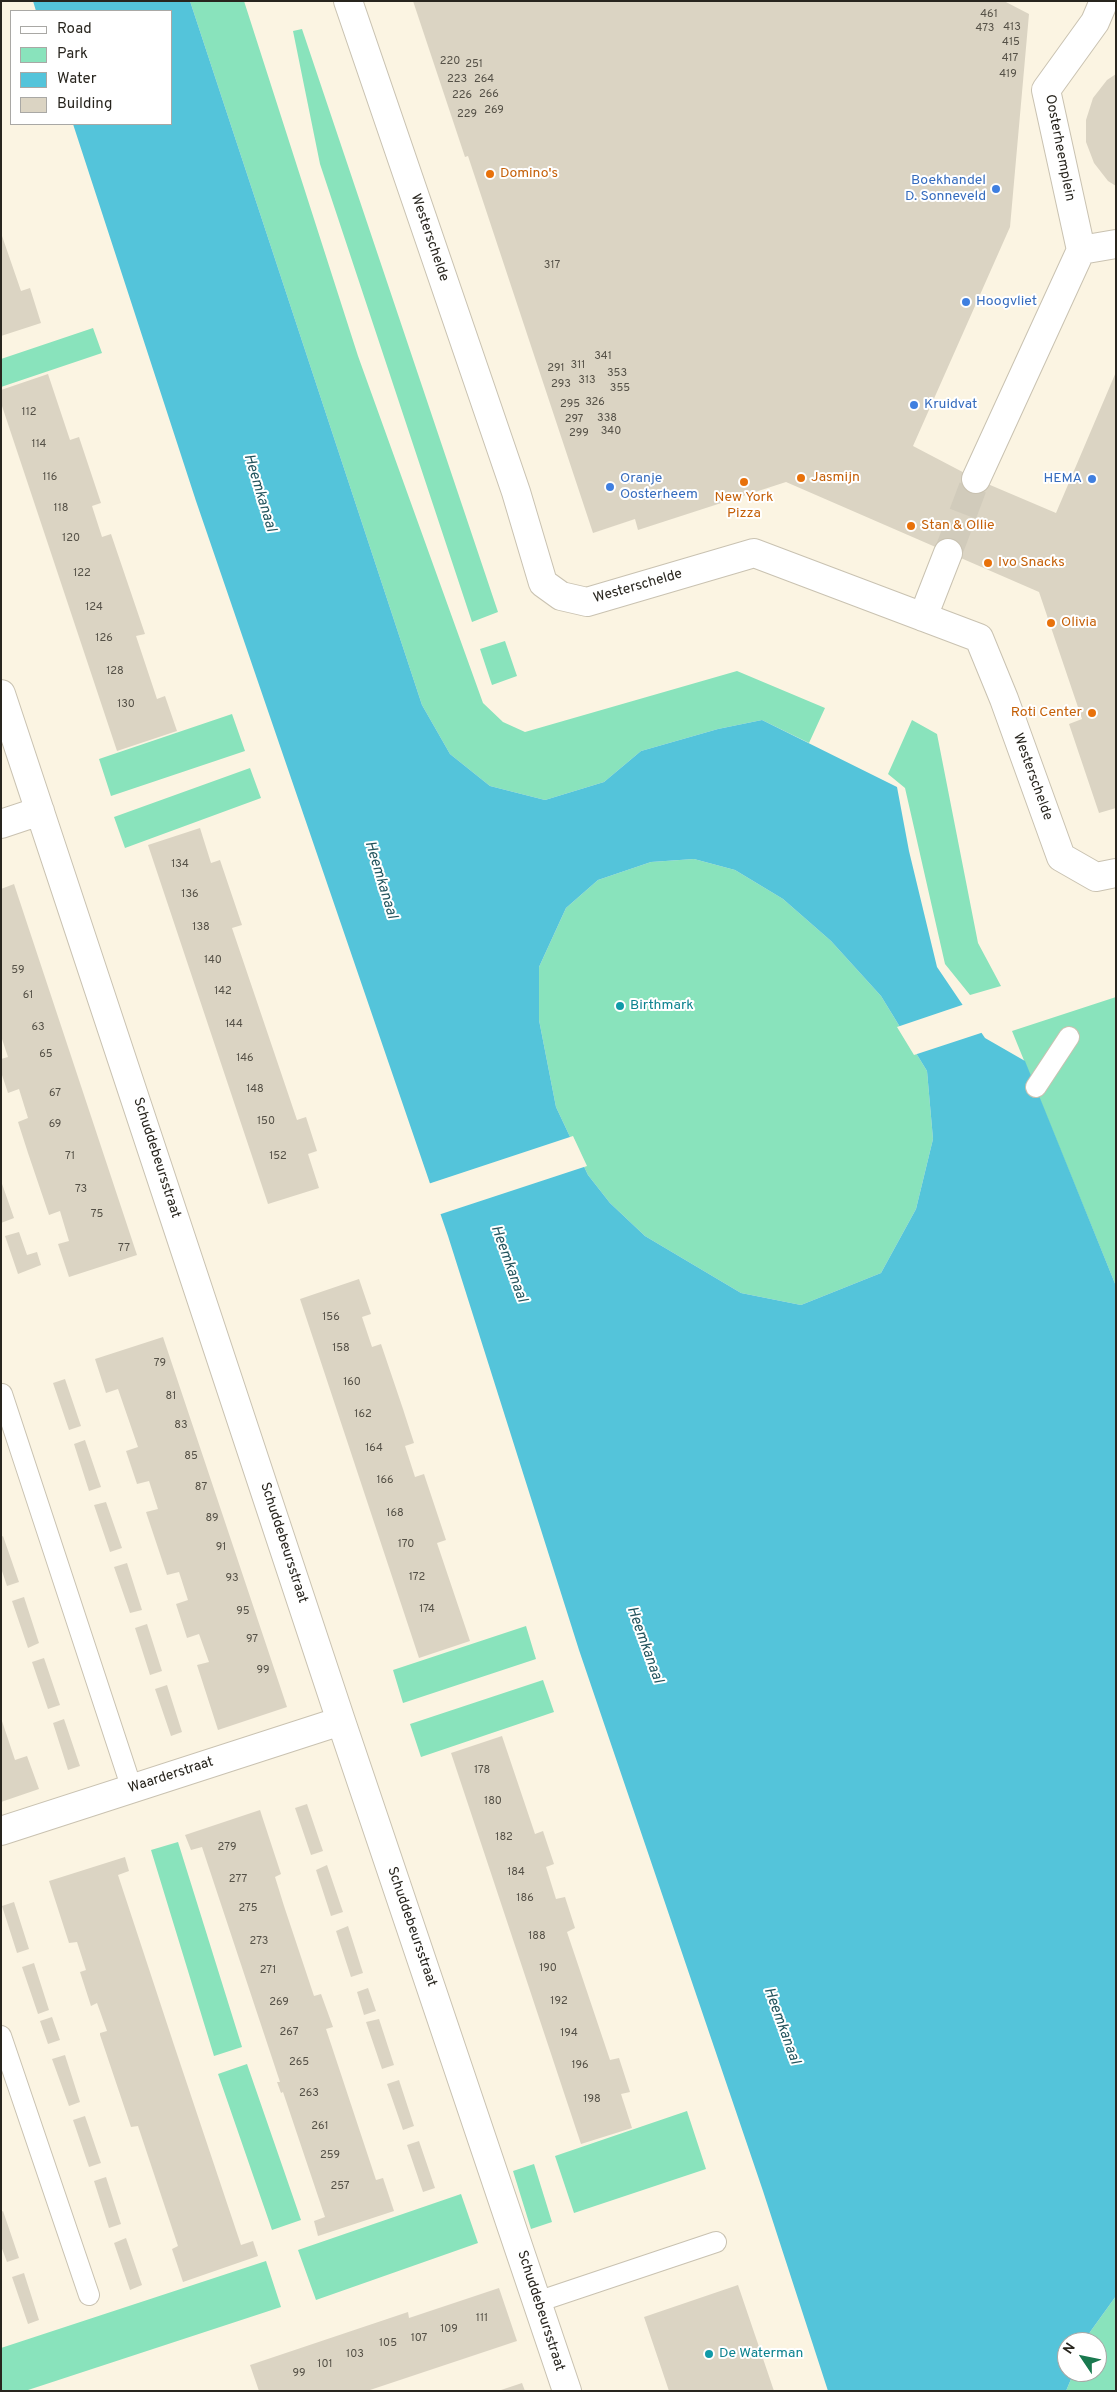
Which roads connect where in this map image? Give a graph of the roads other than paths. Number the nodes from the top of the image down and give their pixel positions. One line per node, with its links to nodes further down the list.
1 (348, 1): 7 (street, Westerschelde)
2 (1104, 1): 4 (street, Oosterheemplein)
3 (1116, 244): 4 (street)
4 (1081, 250): 5 (street)
5 (976, 479)
6 (948, 553): 7 (street)
7 (923, 617): 11 (street, Westerschelde)
8 (1, 694): 9 (street, Schuddebeursstraat)
9 (40, 811): 10 (street); 15 (street, Schuddebeursstraat)
10 (1, 824)
11 (1116, 874)
12 (1068, 1037): 13 (lane)
13 (1036, 1087)
14 (2, 1394): 16 (lane)
15 (341, 1721): 16 (street, Waarderstraat); 21 (street, Schuddebeursstraat)
16 (132, 1789): 17 (street, Waarderstraat)
17 (1, 1832)
18 (1, 2036): 20 (lane)
19 (716, 2242): 21 (lane)
20 (89, 2295)
21 (537, 2302): 22 (street, Schuddebeursstraat)
22 (567, 2391)

